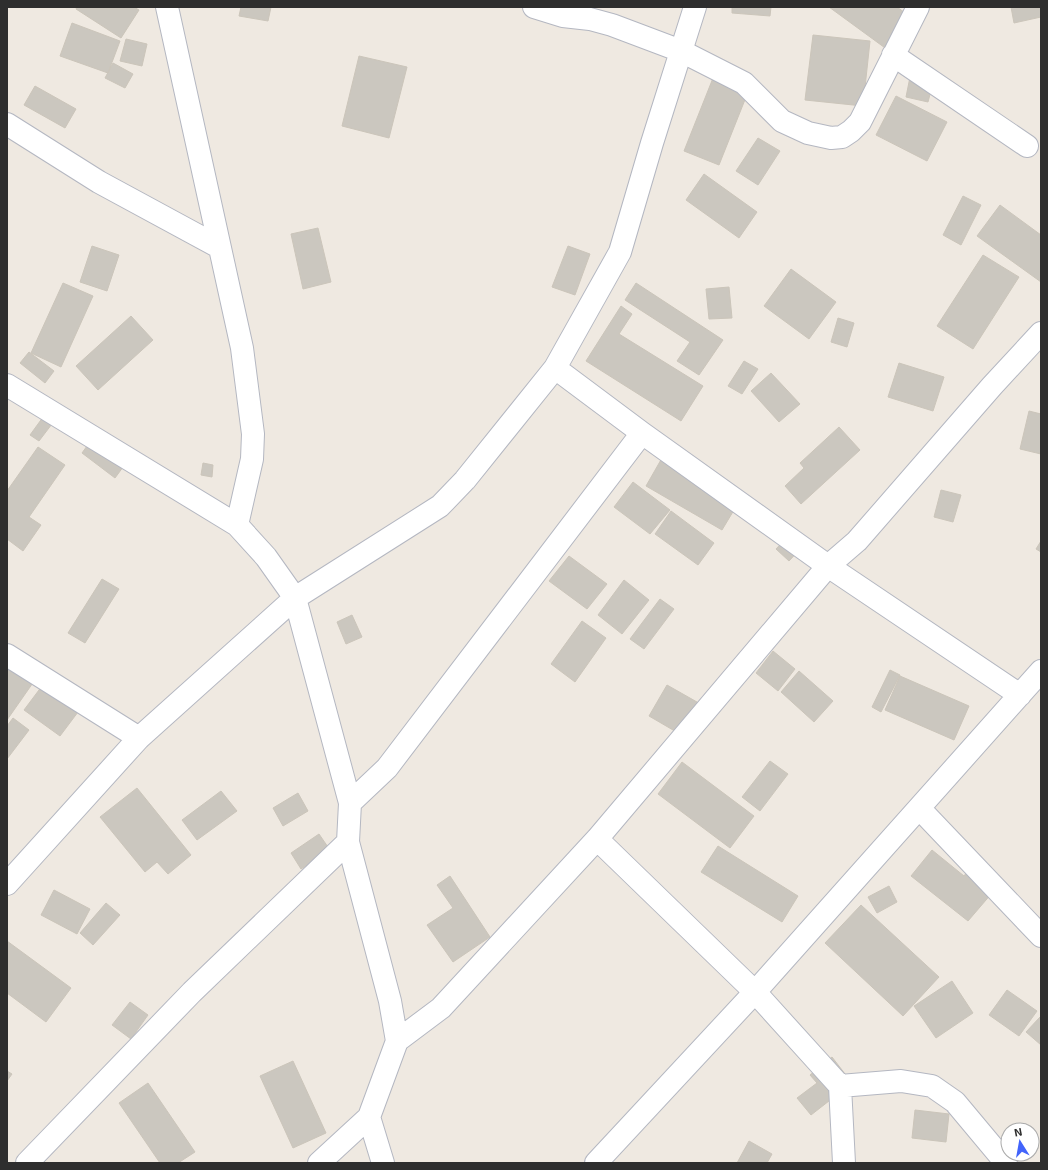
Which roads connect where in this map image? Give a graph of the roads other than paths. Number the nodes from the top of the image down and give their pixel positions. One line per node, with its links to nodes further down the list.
1 (167, 7): 9 (street)
2 (534, 7): 5 (street)
3 (695, 7): 5 (street)
4 (918, 7): 6 (street)
5 (681, 50): 6 (street); 11 (street)
6 (893, 55): 8 (street)
7 (7, 124): 9 (street)
8 (1027, 146)
9 (219, 247): 14 (street)
10 (1041, 333): 15 (street)
11 (555, 368): 13 (street); 16 (street)
12 (7, 385): 14 (street)
13 (642, 433): 15 (street); 21 (street)
14 (237, 525): 16 (street)
15 (828, 566): 19 (street); 23 (street)
16 (295, 598): 20 (street); 21 (street)
17 (7, 655): 20 (street)
18 (1041, 671): 19 (street)
19 (1020, 695): 22 (street)
20 (139, 738): 25 (street)
21 (350, 803): 24 (street)
22 (919, 808): 26 (street); 27 (street)
23 (597, 839): 27 (street); 28 (street)
24 (348, 842): 28 (street); 31 (street)
25 (7, 884)
26 (1041, 936)
27 (755, 992): 29 (street); 34 (street)
28 (397, 1041): 30 (street)
29 (840, 1086): 35 (street); 36 (street)
30 (369, 1117): 32 (street); 33 (street)
31 (27, 1163)
32 (319, 1163)
33 (383, 1163)
34 (596, 1163)
35 (844, 1163)
36 (1006, 1163)

